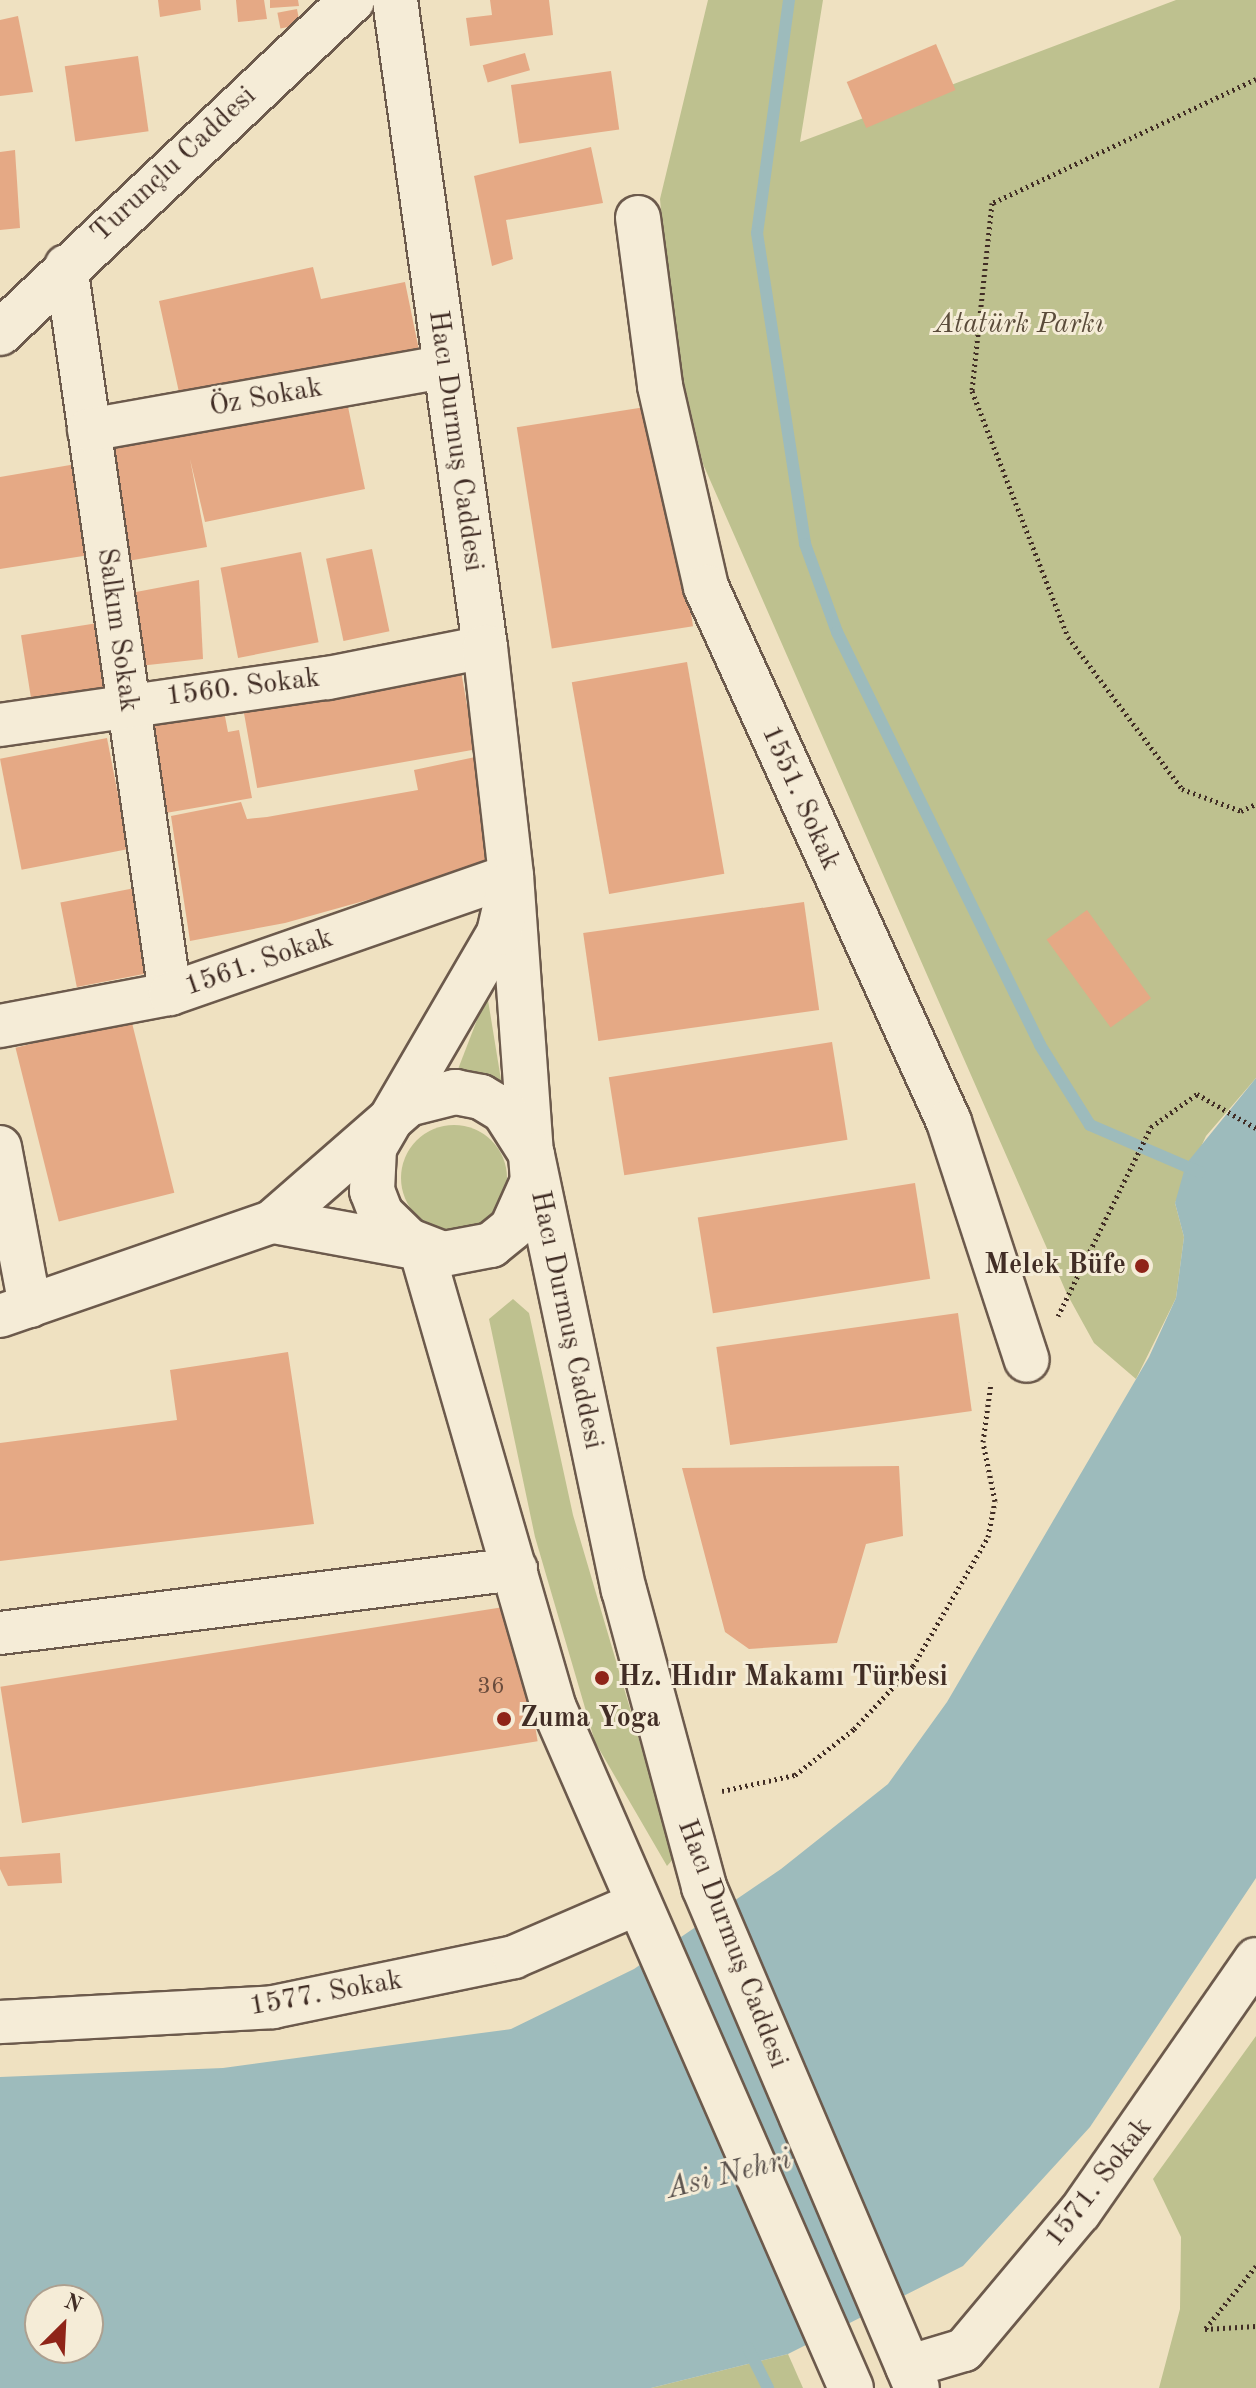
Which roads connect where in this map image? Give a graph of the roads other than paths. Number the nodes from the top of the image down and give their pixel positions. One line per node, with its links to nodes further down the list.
1 (352, 0): 4 (main road, Turunçlu Caddesi)
2 (395, 0): 6 (main road, Hacı Durmuş Caddesi)
3 (638, 218): 20 (main road, 1551. Sokak)
4 (66, 266): 5 (main road, Turunçlu Caddesi); 7 (street, Salkım Sokak)
5 (0, 333)
6 (444, 367): 7 (street, Öz Sokak); 8 (main road, Hacı Durmuş Caddesi)
7 (89, 430): 9 (street, Salkım Sokak)
8 (485, 647): 9 (street, 1560. Sokak); 11 (main road, Hacı Durmuş Caddesi)
9 (127, 703): 10 (street, 1560. Sokak); 12 (street, Salkım Sokak)
10 (0, 725)
11 (511, 878): 12 (street, 1561. Sokak); 14 (main road, Hacı Durmuş Caddesi); 16 (main road, Hacı Durmuş Caddesi)
12 (170, 994): 13 (street, 1561. Sokak)
13 (0, 1026)
14 (392, 1117): 16 (main road, Hacı Durmuş Caddesi); 17 (main road); 18 (main road, Hacı Durmuş Caddesi)
15 (0, 1147): 19 (street)
16 (532, 1155): 18 (main road, Hacı Durmuş Caddesi); 26 (main road, Hacı Durmuş Caddesi)
17 (274, 1221): 18 (main road); 19 (street)
18 (421, 1248): 21 (main road)
19 (15, 1311)
20 (1027, 1360)
21 (516, 1569): 22 (street); 23 (main road)
22 (0, 1633)
23 (639, 1903): 25 (street, 1577. Sokak); 27 (main road)
24 (1256, 1959): 26 (street, 1571. Sokak)
25 (0, 2022)
26 (912, 2378)
27 (851, 2388)

